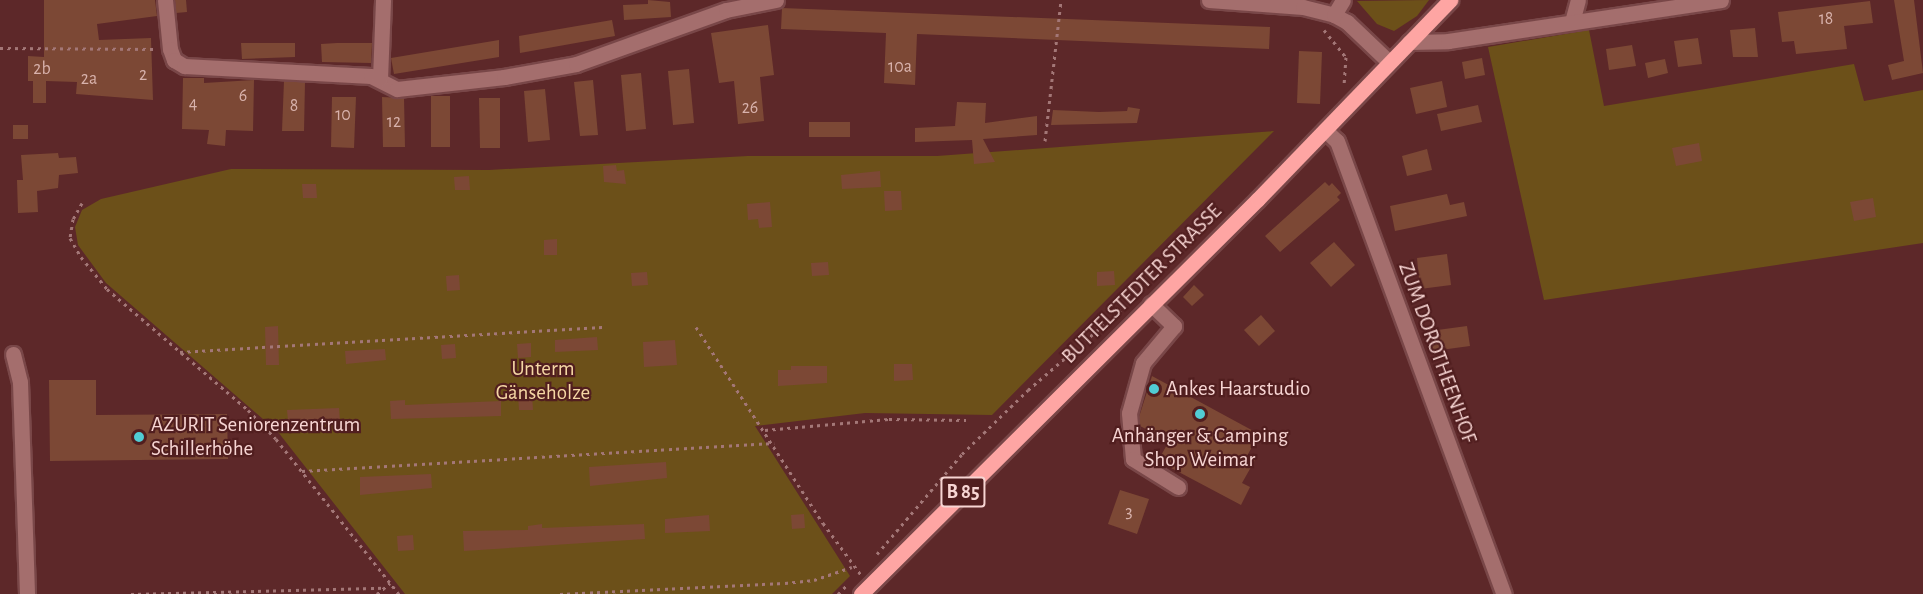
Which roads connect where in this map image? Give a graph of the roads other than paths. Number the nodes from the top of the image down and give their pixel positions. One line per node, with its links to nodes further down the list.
1 (165, 0): 14 (street)
2 (383, 0): 14 (street)
3 (776, 0): 14 (street)
4 (1209, 0): 9 (street)
5 (1343, 0): 10 (street)
6 (1450, 0): 12 (main road, BUTTELSTEDTER STRASSE / B 85)
7 (1578, 0): 11 (street)
8 (1721, 0): 11 (street)
9 (1303, 3): 10 (street)
10 (1334, 15): 13 (street)
11 (1572, 22): 12 (street)
12 (1409, 42): 13 (main road, BUTTELSTEDTER STRASSE / B 85)
13 (1389, 63): 15 (main road, BUTTELSTEDTER STRASSE / B 85)
14 (380, 79)
15 (1325, 130): 16 (main road, BUTTELSTEDTER STRASSE / B 85); 21 (street, ZUM DOROTHEENHOF)
16 (1151, 304): 18 (street); 19 (main road, BUTTELSTEDTER STRASSE / B 85)
17 (13, 354): 20 (street)
18 (1178, 487)
19 (863, 584)
20 (27, 594)
21 (1504, 594)

